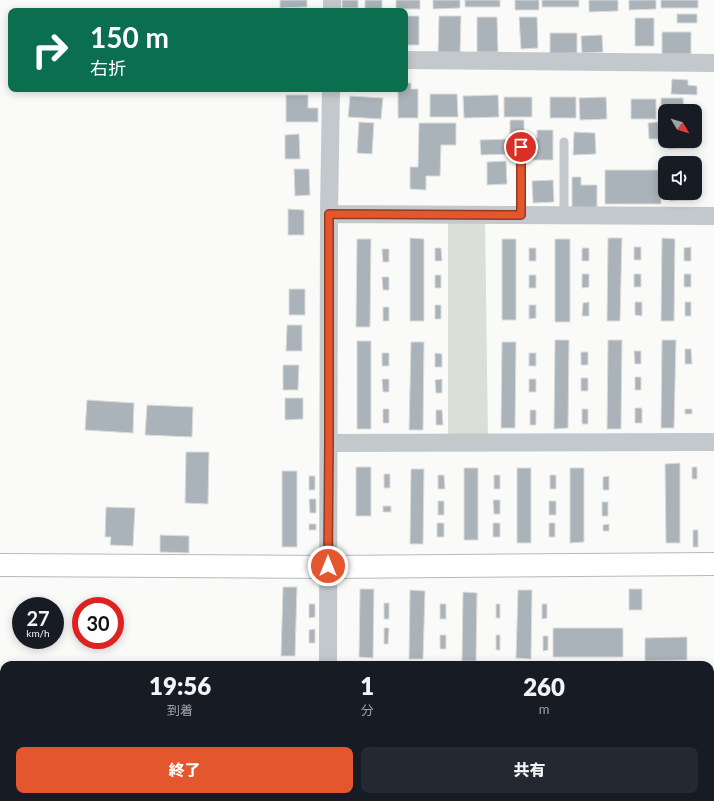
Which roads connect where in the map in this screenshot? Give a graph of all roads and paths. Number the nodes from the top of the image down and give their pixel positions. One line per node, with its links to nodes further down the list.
1 (408, 60): 2 (street)
2 (714, 63)
3 (331, 92): 6 (street)
4 (564, 142): 8 (lane)
5 (521, 147): 7 (lane)
6 (329, 214): 7 (street); 11 (street)
7 (521, 215): 8 (street)
8 (564, 215): 9 (street)
9 (714, 216)
10 (714, 442): 11 (street)
11 (329, 443): 14 (street)
12 (714, 564): 14 (street)
13 (0, 565): 14 (street)
14 (328, 566): 15 (street)
15 (328, 661)
16 (714, 790): 17 (street)
17 (714, 801)

